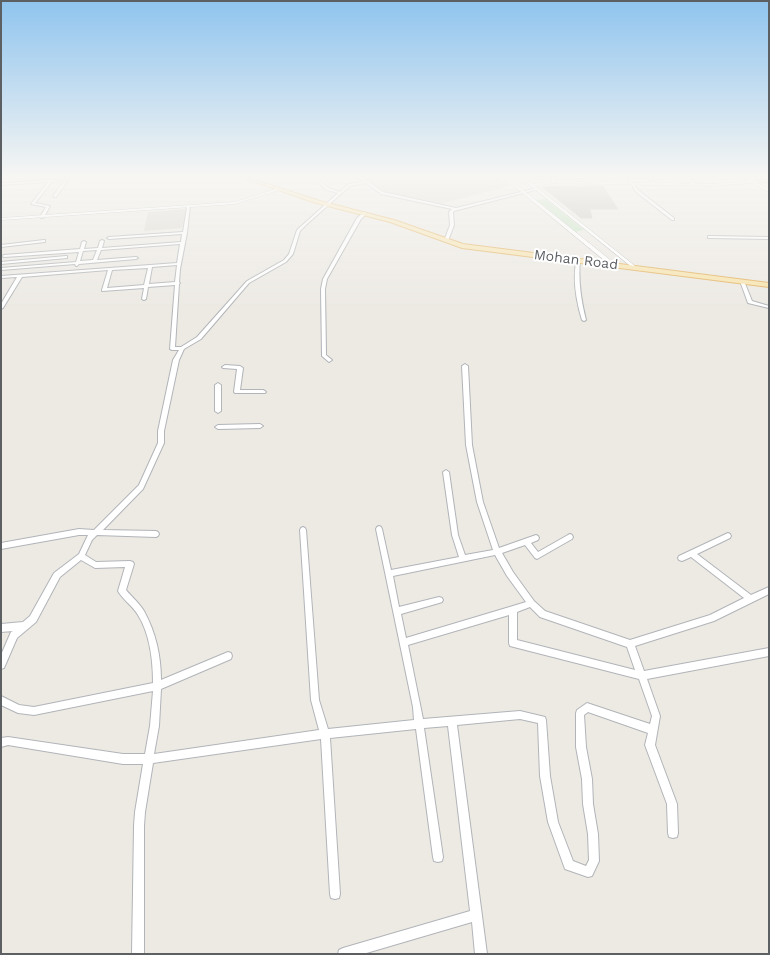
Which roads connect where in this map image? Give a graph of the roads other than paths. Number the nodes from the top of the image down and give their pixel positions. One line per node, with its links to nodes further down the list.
1 (186, 222): 8 (street)
2 (308, 222): 57 (street)
3 (357, 222): 58 (street)
4 (394, 222): 15 (main road, Mohan Road)
5 (452, 222): 15 (street)
6 (560, 222): 38 (street)
7 (577, 222): 42 (street)
8 (184, 233): 9 (street); 17 (street)
9 (143, 236): 10 (street); 20 (street)
10 (124, 237): 12 (street); 21 (street)
11 (709, 237): 13 (street)
12 (109, 238)
13 (769, 238)
14 (102, 241): 22 (street)
15 (446, 241): 32 (main road, Mohan Road)
16 (84, 242): 24 (street)
17 (183, 243): 20 (street); 37 (street)
18 (8, 245): 19 (street); 26 (street); 27 (street)
19 (1, 246)
20 (140, 246): 21 (street); 29 (street)
21 (120, 247): 22 (street); 31 (street)
22 (100, 248): 24 (street); 33 (street)
23 (68, 250): 24 (street); 25 (street); 28 (street)
24 (82, 250): 35 (street)
25 (46, 252): 26 (street); 30 (street)
26 (39, 253): 27 (street)
27 (4, 256): 34 (street)
28 (66, 257): 30 (street); 36 (street)
29 (136, 258): 31 (street); 41 (street)
30 (42, 259): 34 (street); 39 (street)
31 (115, 260): 33 (street)
32 (578, 260): 38 (main road, Mohan Road); 56 (street)
33 (95, 261): 35 (street)
34 (1, 262)
35 (77, 263): 36 (street); 45 (street)
36 (64, 264): 39 (street)
37 (179, 264): 40 (street); 50 (street)
38 (612, 264): 42 (main road, Mohan Road)
39 (39, 266): 43 (street); 46 (street)
40 (150, 266): 41 (street); 51 (street)
41 (133, 267): 44 (street)
42 (633, 267): 49 (main road, Mohan Road)
43 (1, 269)
44 (110, 269): 45 (street); 51 (street)
45 (74, 272): 46 (street)
46 (35, 275): 47 (street)
47 (20, 276): 48 (street); 55 (street)
48 (1, 277)
49 (742, 281): 52 (main road, Mohan Road); 54 (street)
50 (178, 283): 51 (street); 57 (street)
51 (147, 285): 53 (street)
52 (769, 285)
53 (144, 299)
54 (769, 307)
55 (1, 308)
56 (584, 320)
57 (182, 348): 69 (street)
58 (328, 360)
59 (465, 366): 76 (street)
60 (225, 367): 62 (street)
61 (218, 386): 63 (street)
62 (263, 392)
63 (218, 411)
64 (260, 426): 65 (street)
65 (218, 427)
66 (446, 472): 80 (street)
67 (379, 529): 81 (street)
68 (303, 530): 101 (street)
69 (97, 531): 70 (street); 75 (street); 78 (street)
70 (156, 534)
71 (728, 536): 77 (street)
72 (570, 537): 74 (street)
73 (536, 538): 74 (street)
74 (526, 542): 76 (street)
75 (1, 546)
76 (497, 552): 80 (street); 85 (street)
77 (692, 554): 79 (street); 83 (street)
78 (81, 556): 88 (street); 96 (street)
79 (682, 558)
80 (463, 559): 81 (street)
81 (389, 574): 87 (street)
82 (769, 590): 83 (street)
83 (751, 599): 91 (street)
84 (439, 600): 87 (street)
85 (531, 603): 86 (street); 91 (street)
86 (513, 610): 90 (street); 95 (street)
87 (397, 611): 90 (street)
88 (25, 626): 89 (street); 94 (street)
89 (1, 628)
90 (403, 643): 99 (street)
91 (630, 644): 95 (street)
92 (769, 652): 95 (street)
93 (228, 656): 96 (street)
94 (1, 665)
95 (642, 676): 100 (street)
96 (158, 686): 97 (street); 103 (street)
97 (1, 700)
98 (452, 721): 99 (street); 100 (street); 107 (street)
99 (419, 724): 101 (street); 105 (street)
100 (653, 730): 104 (street)
101 (324, 734): 103 (street); 106 (street)
102 (1, 743): 103 (street)
103 (148, 759): 108 (street)
104 (673, 833)
105 (438, 857)
106 (336, 894)
107 (476, 915): 109 (street); 110 (street)
108 (138, 954)
109 (343, 954)
110 (481, 954)

